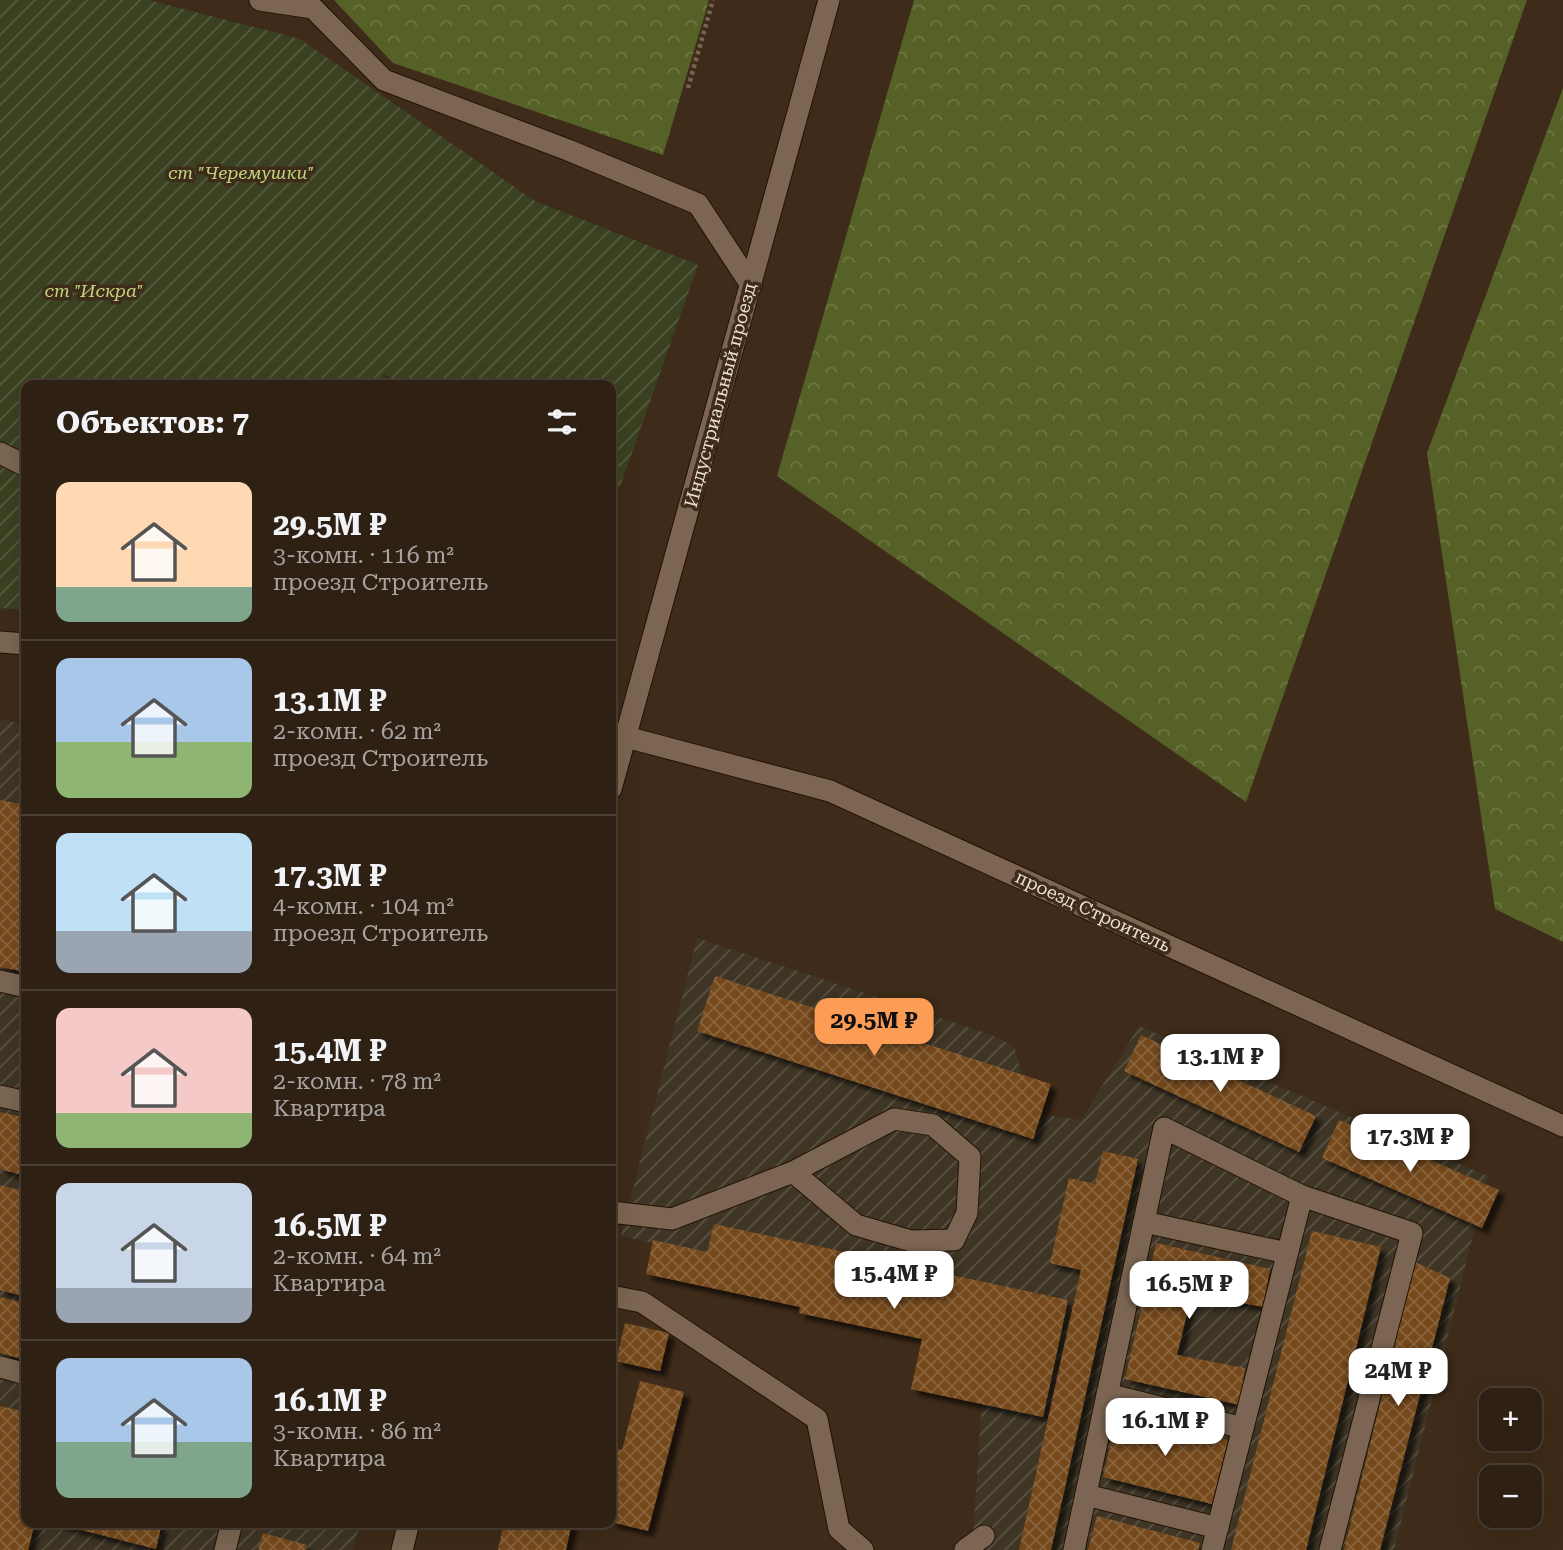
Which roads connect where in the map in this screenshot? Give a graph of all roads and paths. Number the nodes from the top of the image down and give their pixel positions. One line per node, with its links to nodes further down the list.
1 (260, 0): 5 (street)
2 (713, 0): 4 (path)
3 (829, 0): 5 (street, Индустриальный проезд)
4 (688, 88)
5 (751, 285): 10 (street, Индустриальный проезд)
6 (0, 453): 7 (street)
7 (21, 464)
8 (0, 642): 9 (street)
9 (21, 644)
10 (618, 735): 15 (street, проезд Строитель)
11 (0, 981): 12 (street)
12 (21, 986)
13 (0, 1096): 14 (street)
14 (21, 1101)
15 (1563, 1126)
16 (793, 1172): 16 (street); 18 (street)
17 (1302, 1196): 19 (street); 20 (street); 37 (street)
18 (616, 1213)
19 (1144, 1222): 20 (street); 24 (street)
20 (1287, 1253): 25 (street)
21 (616, 1297): 33 (street)
22 (0, 1367): 23 (street)
23 (21, 1373)
24 (1107, 1394): 25 (street); 26 (street)
25 (1243, 1428): 29 (street)
26 (1086, 1495): 29 (street); 35 (street)
27 (230, 1528): 31 (street)
28 (408, 1528): 32 (street)
29 (1218, 1528): 36 (street)
30 (984, 1536): 34 (street)
31 (225, 1550)
32 (402, 1550)
33 (863, 1550)
34 (965, 1550)
35 (1074, 1550)
36 (1212, 1550)
37 (1330, 1550)

